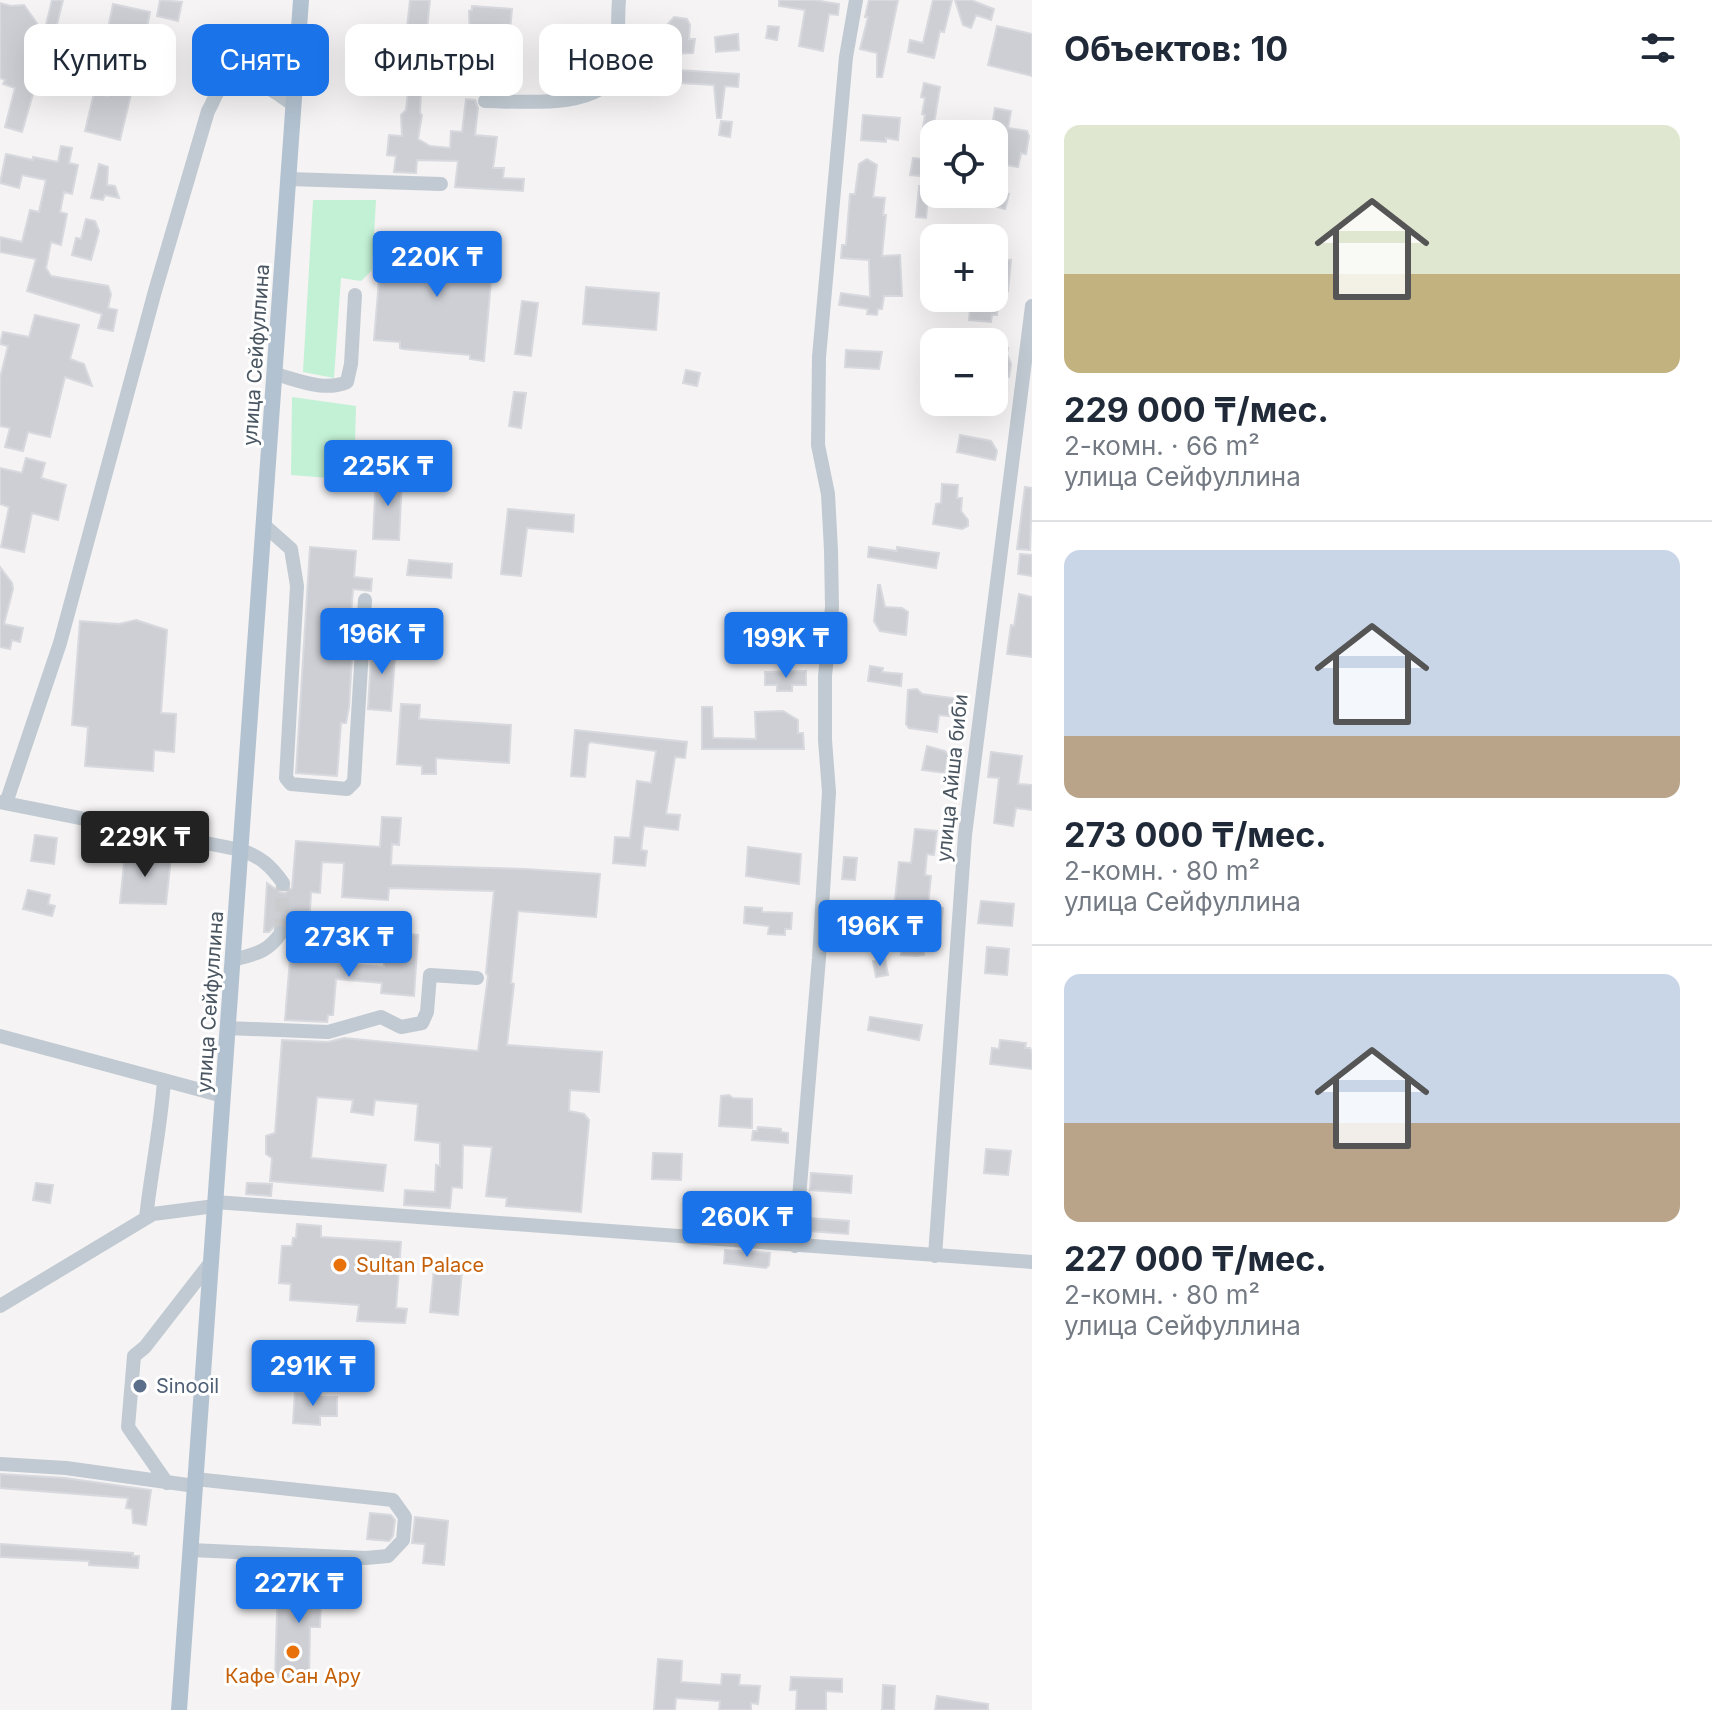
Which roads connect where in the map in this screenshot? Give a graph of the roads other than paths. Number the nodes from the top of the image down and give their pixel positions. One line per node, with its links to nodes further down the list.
1 (301, 0): 5 (main road, улица Сейфуллина)
2 (619, 0): 4 (street)
3 (856, 0): 25 (street)
4 (485, 101)
5 (294, 105): 6 (main road, улица Сейфуллина); 13 (street)
6 (289, 179): 7 (street); 10 (main road, улица Сейфуллина)
7 (441, 184)
8 (355, 295): 10 (street)
9 (1032, 306): 26 (street, улица Айша биби)
10 (275, 374): 11 (main road, улица Сейфуллина)
11 (265, 526): 12 (street); 14 (main road, улица Сейфуллина)
12 (365, 600)
13 (3, 802): 14 (street)
14 (241, 850): 15 (street); 17 (main road, улица Сейфуллина)
15 (283, 883)
16 (281, 933): 17 (street)
17 (232, 960): 19 (main road, улица Сейфуллина)
18 (477, 978): 19 (street)
19 (227, 1028): 22 (main road, улица Сейфуллина)
20 (0, 1036): 21 (street)
21 (164, 1080): 22 (street); 24 (street)
22 (223, 1096): 23 (main road, улица Сейфуллина)
23 (215, 1204): 24 (street); 25 (street); 27 (main road, улица Сейфуллина)
24 (146, 1218): 29 (street)
25 (795, 1246): 26 (street)
26 (935, 1256): 28 (street)
27 (211, 1262): 31 (street); 32 (main road, улица Сейфуллина)
28 (1032, 1262)
29 (0, 1306)
30 (0, 1464): 31 (street)
31 (167, 1483): 32 (street)
32 (195, 1483): 33 (main road, улица Сейфуллина); 33 (street)
33 (191, 1550): 34 (main road, улица Сейфуллина)
34 (179, 1710)

